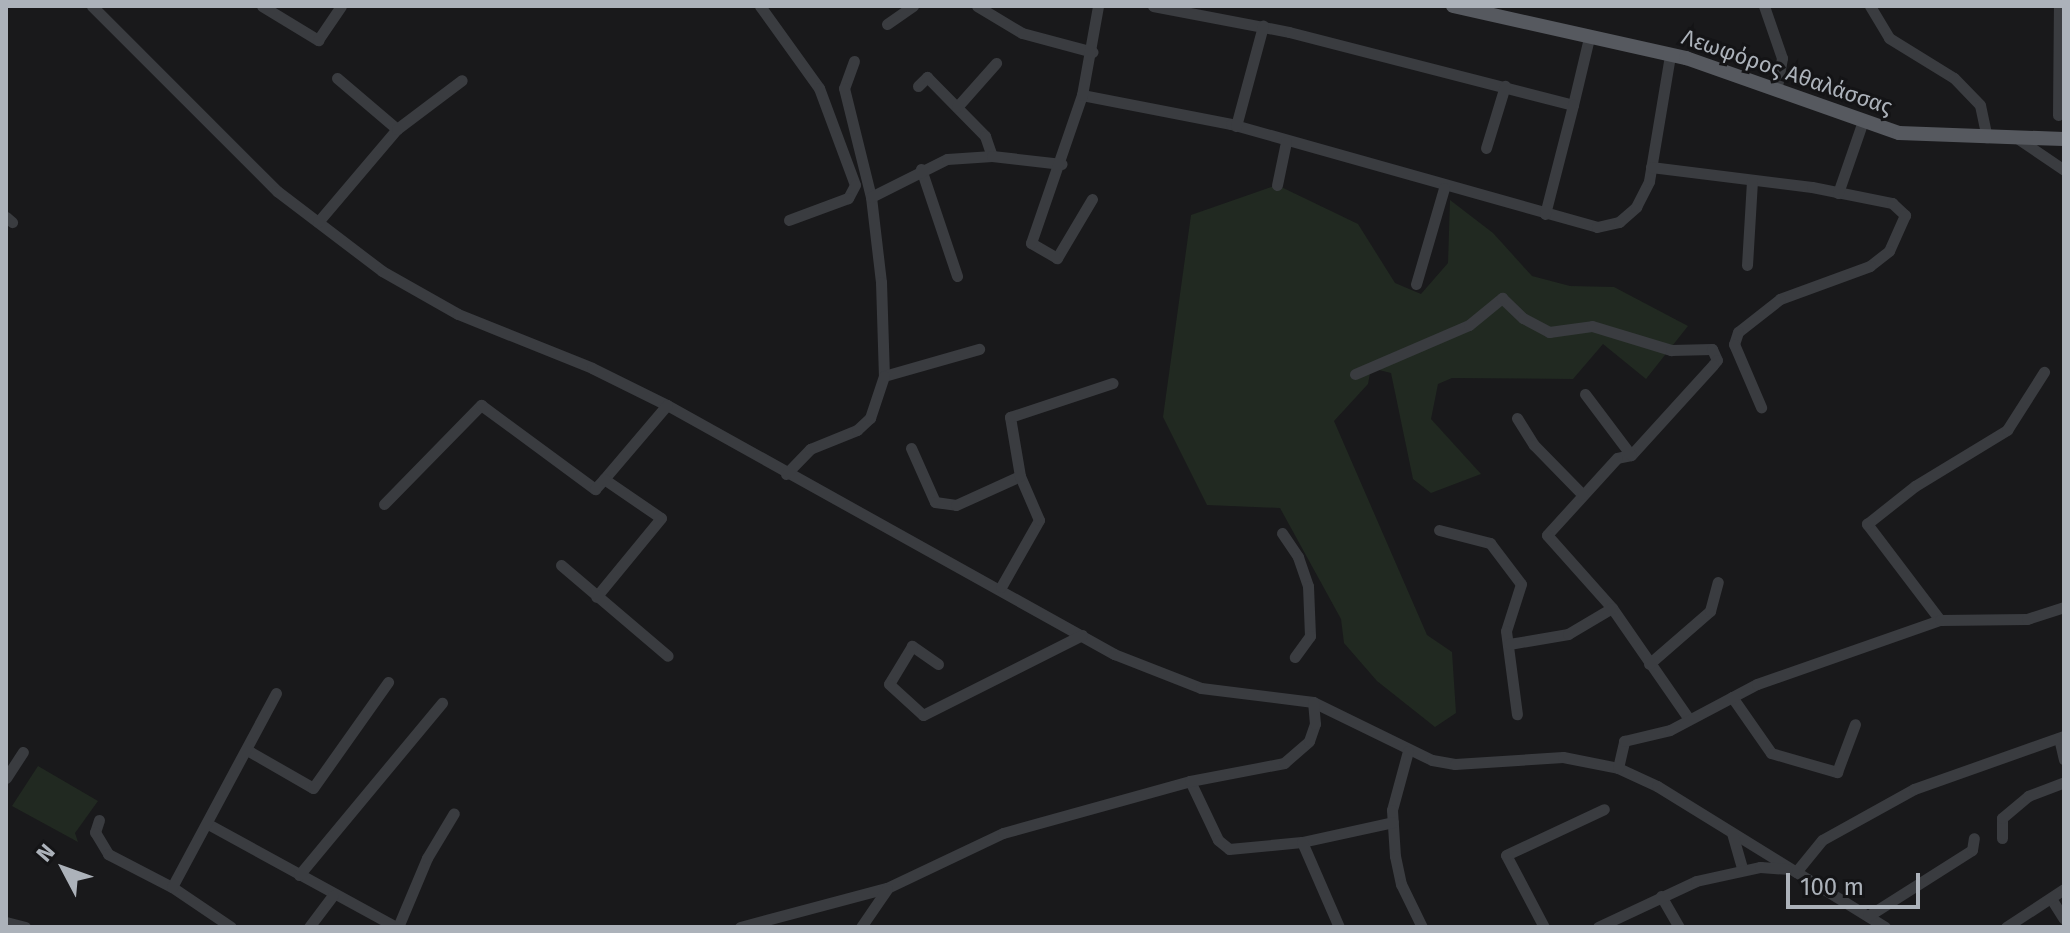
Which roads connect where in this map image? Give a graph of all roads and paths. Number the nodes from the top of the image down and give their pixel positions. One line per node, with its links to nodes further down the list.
1 (92, 6): 50 (street)
2 (262, 6): 3 (street)
3 (341, 6)
4 (760, 6): 49 (street)
5 (913, 6): 13 (street)
6 (977, 6): 16 (street)
7 (1098, 6): 16 (street)
8 (1153, 6): 14 (street)
9 (1453, 6): 15 (main road, Λεωφόρος Αθαλάσσας)
10 (1764, 6): 24 (street)
11 (1870, 6): 32 (street)
12 (2059, 6): 28 (street)
13 (887, 24)
14 (1263, 26): 23 (street); 30 (street)
15 (1589, 38): 17 (main road, Λεωφόρος Αθαλάσσας); 26 (street)
16 (1093, 52): 25 (street)
17 (1670, 55): 24 (main road, Λεωφόρος Αθαλάσσας); 39 (street)
18 (854, 61): 46 (street)
19 (996, 63): 27 (street)
20 (337, 78): 31 (street)
21 (462, 80): 31 (street)
22 (918, 86): 27 (street)
23 (1505, 86): 26 (street); 36 (street)
24 (1777, 87): 29 (main road, Λεωφόρος Αθαλάσσας)
25 (1082, 95): 30 (street); 38 (street)
26 (1573, 105): 48 (street)
27 (957, 107): 37 (street)
28 (2058, 115)
29 (1863, 121): 32 (main road, Λεωφόρος Αθαλάσσας); 45 (street)
30 (1236, 126): 35 (street)
31 (397, 129): 50 (street)
32 (1987, 137): 33 (main road, Λεωφόρος Αθαλάσσας)
33 (2017, 138): 34 (main road, Λεωφόρος Αθαλάσσας); 41 (street)
34 (2064, 139)
35 (1286, 142): 43 (street); 44 (street)
36 (1486, 148)
37 (992, 156): 38 (street); 40 (street)
38 (1062, 164): 47 (street)
39 (1651, 167): 42 (street); 48 (street)
40 (921, 169): 46 (street); 52 (street)
41 (2064, 170)
42 (1752, 180): 45 (street); 51 (street)
43 (1277, 185)
44 (1444, 188): 48 (street); 53 (street)
45 (1838, 193): 61 (street)
46 (871, 197): 57 (street)
47 (1092, 199)
48 (1545, 214)
49 (789, 220)
50 (318, 222): 60 (street)
51 (1747, 265)
52 (957, 276)
53 (1416, 284)
54 (979, 349): 57 (street)
55 (2044, 372): 78 (street)
56 (1355, 374): 64 (street)
57 (884, 376): 65 (street)
58 (1113, 383): 66 (street)
59 (1585, 394): 64 (street)
60 (667, 405): 65 (street); 67 (street)
61 (1761, 407)
62 (1517, 418): 68 (street)
63 (911, 448): 66 (street)
64 (1631, 455): 68 (street)
65 (786, 474): 74 (street)
66 (1020, 476): 74 (street)
67 (604, 479): 69 (street); 75 (street)
68 (1582, 494): 77 (street)
69 (384, 504)
70 (1439, 530): 80 (street)
71 (1282, 533): 82 (street)
72 (561, 565): 75 (street)
73 (1718, 582): 84 (street)
74 (1001, 587): 79 (street)
75 (596, 597): 81 (street)
76 (2064, 607): 78 (street)
77 (1612, 608): 80 (street); 84 (street)
78 (1940, 620): 87 (street)
79 (1082, 635): 83 (street); 88 (street)
80 (1509, 644): 90 (street)
81 (668, 656)
82 (1295, 657)
83 (938, 664)
84 (1649, 664): 91 (street)
85 (388, 682): 94 (street)
86 (276, 693): 94 (street)
87 (1732, 697): 91 (street); 92 (street)
88 (1313, 702): 95 (street); 100 (street)
89 (442, 703): 114 (street)
90 (1517, 714)
91 (1689, 719): 98 (street)
92 (1855, 724)
93 (2061, 737): 97 (street); 113 (street)
94 (247, 750): 106 (street)
95 (1408, 751): 98 (street); 105 (street)
96 (23, 752): 99 (street)
97 (2064, 759)
98 (1618, 768): 111 (street)
99 (7, 775)
100 (1190, 781): 109 (street); 116 (street)
101 (2064, 782): 108 (street)
102 (1604, 809): 132 (street)
103 (454, 813): 127 (street)
104 (99, 820): 115 (street)
105 (1393, 822): 109 (street); 131 (street)
106 (208, 824): 114 (street); 115 (street)
107 (1974, 838): 121 (street)
108 (2002, 838)
109 (1302, 842): 130 (street)
110 (1762, 853): 111 (street); 112 (street); 113 (street)
111 (1741, 858): 112 (street); 119 (street)
112 (1760, 867): 113 (street)
113 (1794, 871): 121 (street)
114 (299, 875): 118 (street)
115 (172, 887): 125 (street)
116 (887, 888): 128 (street); 129 (street)
117 (2064, 889): 120 (street)
118 (332, 896): 126 (street); 127 (street)
119 (1661, 896): 133 (street); 134 (street)
120 (2052, 900): 122 (street); 136 (street)
121 (1868, 916): 135 (street)
122 (2064, 919)
123 (6, 922): 124 (street)
124 (25, 927)
125 (231, 927)
126 (309, 927)
127 (397, 927)
128 (740, 927)
129 (861, 927)
130 (1339, 927)
131 (1422, 927)
132 (1544, 927)
133 (1598, 927)
134 (1679, 927)
135 (1885, 927)
136 (2006, 927)

